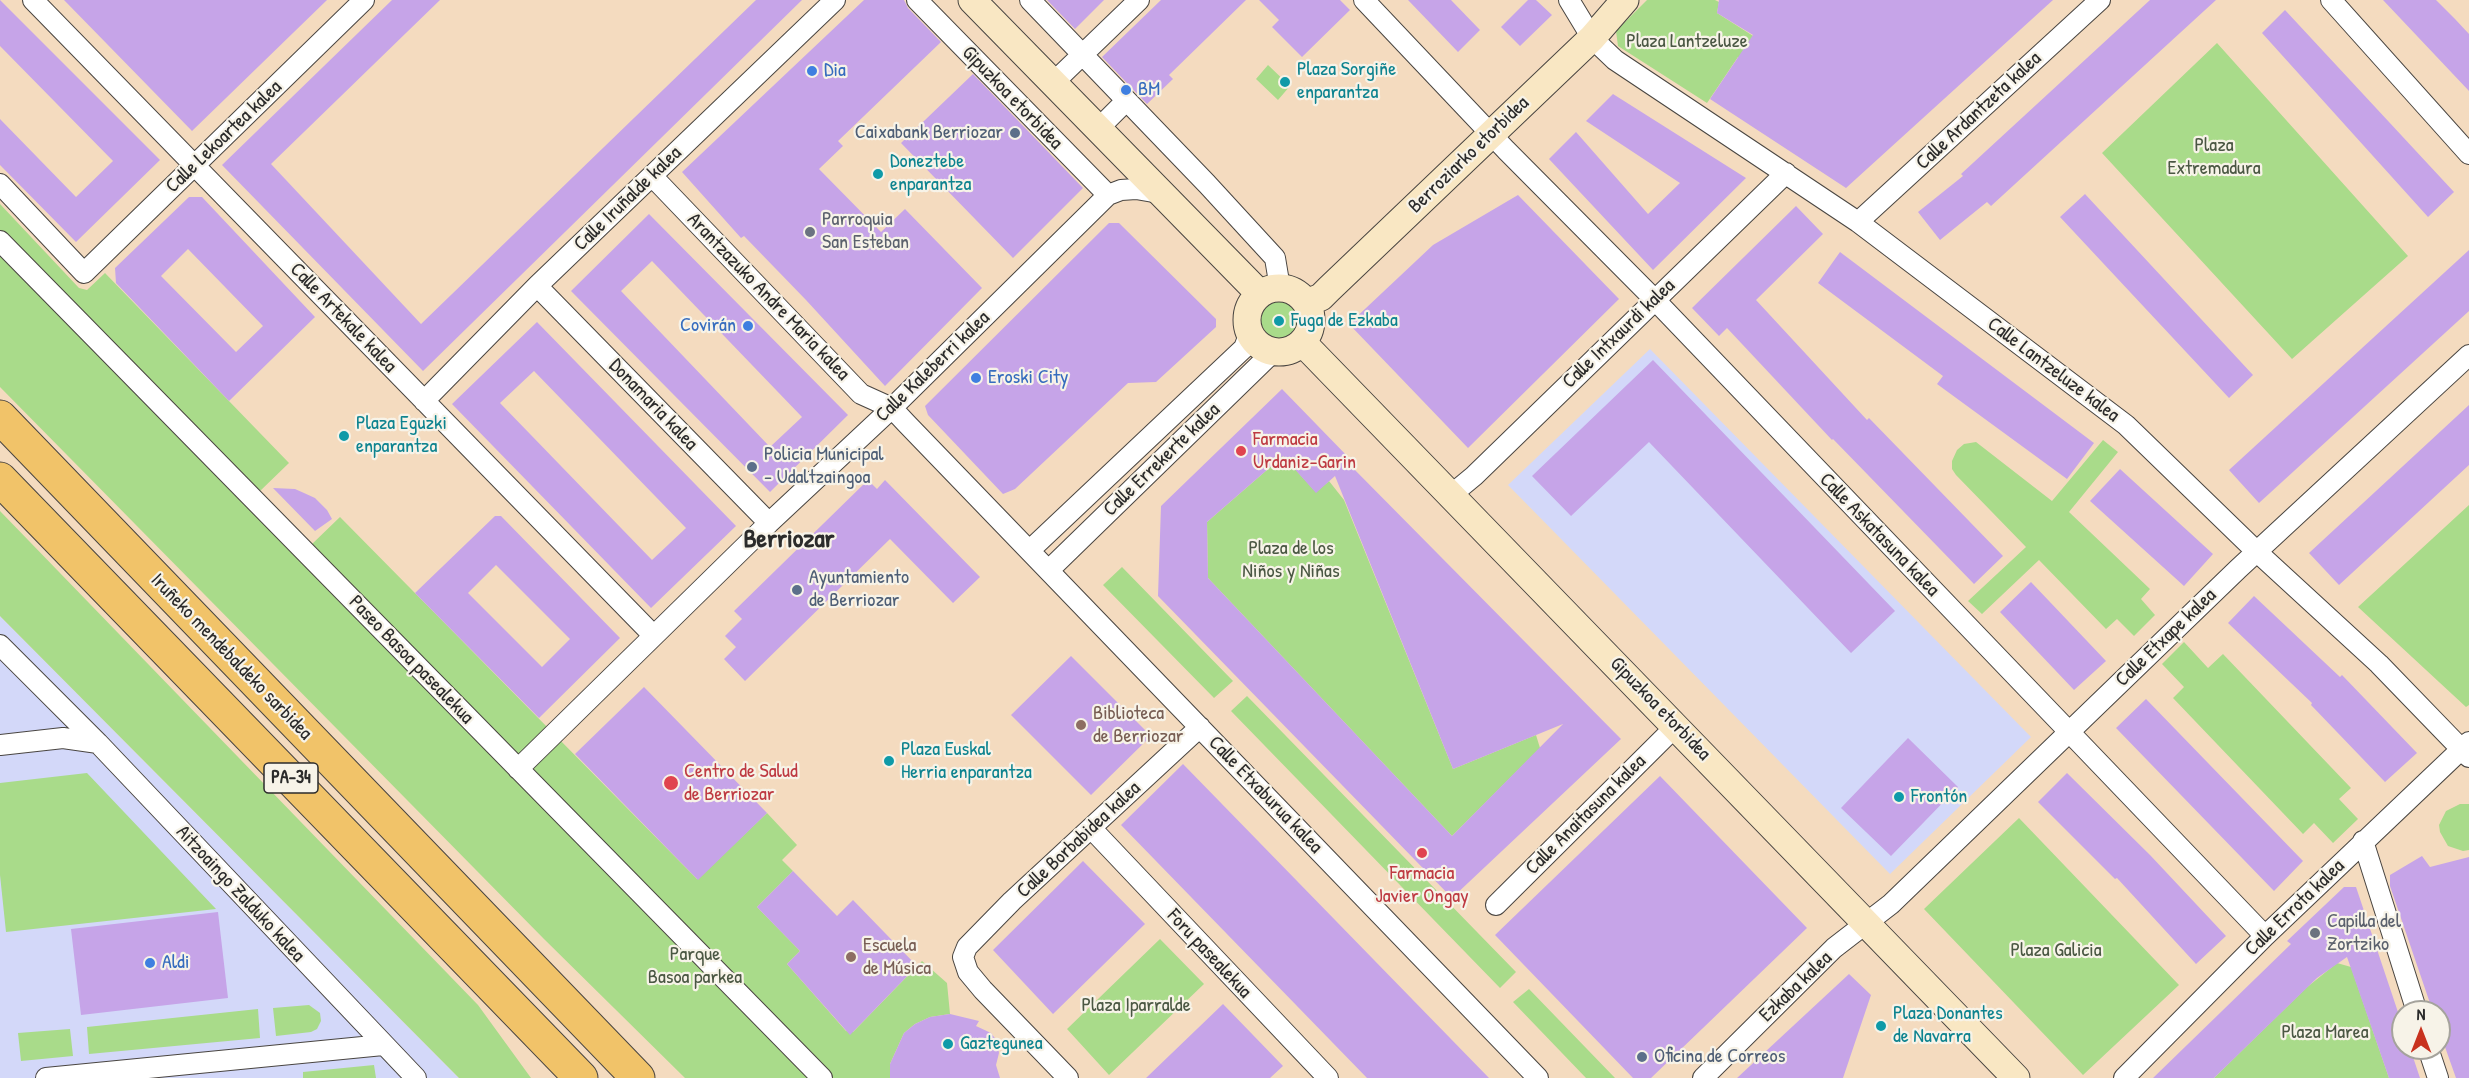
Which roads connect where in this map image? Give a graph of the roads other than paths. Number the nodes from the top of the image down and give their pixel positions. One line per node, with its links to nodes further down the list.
1 (33, 0): 20 (street, Calle Artekale kalea)
2 (364, 0): 20 (street, Calle Lekoartea kalea)
3 (835, 0): 22 (street, Calle Iruñalde kalea)
4 (917, 0): 25 (street, Gipuzkoa etorbidea)
5 (972, 0): 15 (main road, Gipuzkoa etorbidea)
6 (1030, 0): 14 (street)
7 (1139, 0): 14 (street)
8 (1364, 0): 18 (street, Calle Askatasuna kalea)
9 (1569, 0): 13 (street, Calle Lantzeluze kalea)
10 (1625, 0): 13 (main road, Berroziarko etorbidea)
11 (2100, 0): 26 (street, Calle Ardantzeta kalea)
12 (2331, 0): 19 (street)
13 (1592, 38): 18 (main road, Berroziarko etorbidea); 21 (street, Calle Lantzeluze kalea)
14 (1082, 55): 15 (street); 16 (street)
15 (1053, 83): 17 (main road, Gipuzkoa etorbidea)
16 (1126, 101): 17 (street); 29 (street)
17 (1098, 129): 24 (main road, Gipuzkoa etorbidea)
18 (1491, 134): 30 (street, Calle Askatasuna kalea); 31 (main road, Berroziarko etorbidea)
19 (2469, 154)
20 (194, 166): 23 (street, Calle Lekoartea kalea); 36 (street, Calle Artekale kalea)
21 (1786, 173): 26 (street, Calle Lantzeluze kalea); 30 (street, Calle Intxaurdi kalea)
22 (652, 176): 28 (street, Calle Iruñalde kalea); 37 (street, Arantzazuko Andre Maria kalea)
23 (0, 184)
24 (1159, 193): 25 (street); 29 (main road, Gipuzkoa etorbidea)
25 (1108, 195): 37 (street, Calle Kaleberri kalea)
26 (1858, 222): 43 (street, Calle Lantzeluze kalea)
27 (0, 241): 53 (street, Paseo Basoa pasealekua)
28 (537, 286): 36 (street, Calle Iruñalde kalea); 41 (street, Donamaria kalea)
29 (1270, 291): 31 (main road, Gipuzkoa etorbidea); 32 (main road)
30 (1654, 300): 40 (street, Calle Intxaurdi kalea); 49 (street, Calle Askatasuna kalea)
31 (1306, 303): 33 (main road)
32 (1250, 332): 34 (main road); 42 (street, Calle Errekerte kalea)
33 (1302, 342): 34 (main road); 40 (main road, Gipuzkoa etorbidea)
34 (1274, 351): 44 (street, Calle Errekerte kalea)
35 (2469, 355): 43 (street, Calle Etxape kalea)
36 (424, 401): 45 (street, Calle Artekale kalea)
37 (892, 408): 41 (street, Calle Kaleberri kalea); 42 (street, Calle Etxaburua kalea)
38 (0, 417): 54 (highway, Iruñeko mendebaldeko sarbidea / PA-34)
39 (0, 479): 60 (highway, PA-34)
40 (1451, 495): 47 (main road, Gipuzkoa etorbidea)
41 (769, 523): 45 (street, Calle Kaleberri kalea)
42 (1030, 550): 44 (street, Calle Etxaburua kalea)
43 (2256, 551): 49 (street, Calle Etxape kalea); 52 (street, Calle Lantzeluze kalea)
44 (1050, 569): 48 (street, Calle Etxaburua kalea)
45 (653, 635): 53 (street, Calle Kaleberri kalea)
46 (0, 645): 50 (street, Aitzoaingo Zalduko kalea)
47 (1676, 726): 57 (street, Calle Anaitasuna kalea); 58 (main road, Gipuzkoa etorbidea)
48 (1200, 727): 55 (street, Calle Borbabidea kalea); 74 (street, Calle Etxaburua kalea)
49 (2068, 731): 58 (street, Calle Etxape kalea); 59 (street, Calle Askatasuna kalea)
50 (98, 743): 51 (street); 62 (street, Aitzoaingo Zalduko kalea)
51 (0, 745)
52 (2466, 749): 56 (street, Calle Errota kalea)
53 (518, 769): 71 (street, Paseo Basoa pasealekua)
54 (372, 802): 69 (highway, Iruñeko mendebaldeko sarbidea / PA-34); 70 (highway)
55 (1091, 828): 72 (street, Calle Borbabidea kalea); 73 (street, Foru pasealekua)
56 (2363, 841): 59 (street, Calle Errota kalea); 61 (street)
57 (1496, 905)
58 (1865, 923): 75 (street, Ezkaba kalea); 76 (main road, Gipuzkoa etorbidea)
59 (2265, 936): 77 (street, Calle Errota kalea)
60 (472, 965): 67 (highway); 68 (highway, PA-34)
61 (2413, 1000)
62 (383, 1045): 64 (street, Aitzoaingo Zalduko kalea); 65 (street)
63 (2432, 1060): 78 (street)
64 (403, 1070): 66 (street, Aitzoaingo Zalduko kalea)
65 (46, 1078)
66 (417, 1078)
67 (555, 1078)
68 (581, 1078)
69 (638, 1078)
70 (662, 1078)
71 (822, 1078)
72 (1068, 1078)
73 (1328, 1078)
74 (1538, 1078)
75 (1703, 1078)
76 (2016, 1078)
77 (2124, 1078)
78 (2438, 1078)

